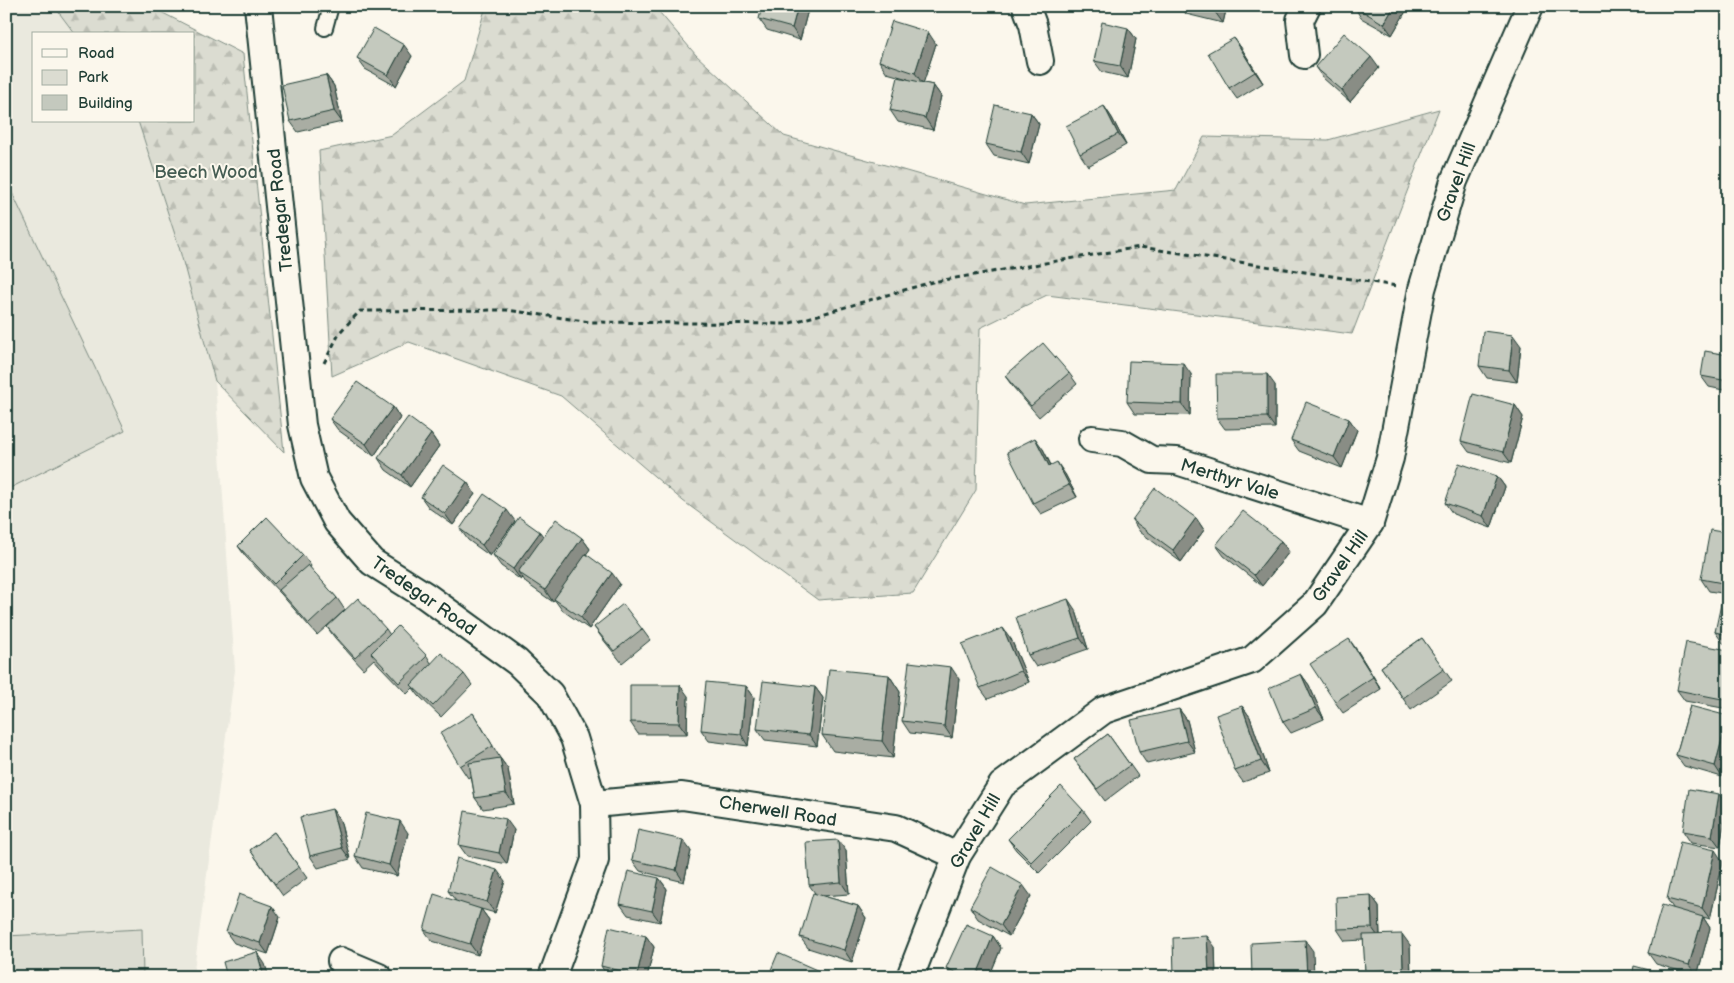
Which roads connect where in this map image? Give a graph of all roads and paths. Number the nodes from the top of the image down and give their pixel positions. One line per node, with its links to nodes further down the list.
1 (258, 6): 13 (street, Tredegar Road)
2 (331, 6): 6 (lane)
3 (1026, 6): 8 (street)
4 (1307, 6): 7 (street)
5 (1530, 6): 9 (street, Gravel Hill)
6 (325, 28)
7 (1304, 55)
8 (1040, 61)
9 (1422, 289): 10 (path); 12 (street, Gravel Hill)
10 (323, 364)
11 (1092, 439): 12 (street, Merthyr Vale)
12 (1370, 523): 14 (street, Gravel Hill)
13 (594, 804): 14 (street, Cherwell Road); 17 (street, Tredegar Road)
14 (957, 856): 18 (street, Gravel Hill)
15 (341, 961): 16 (street)
16 (379, 977)
17 (552, 977)
18 (910, 977)

